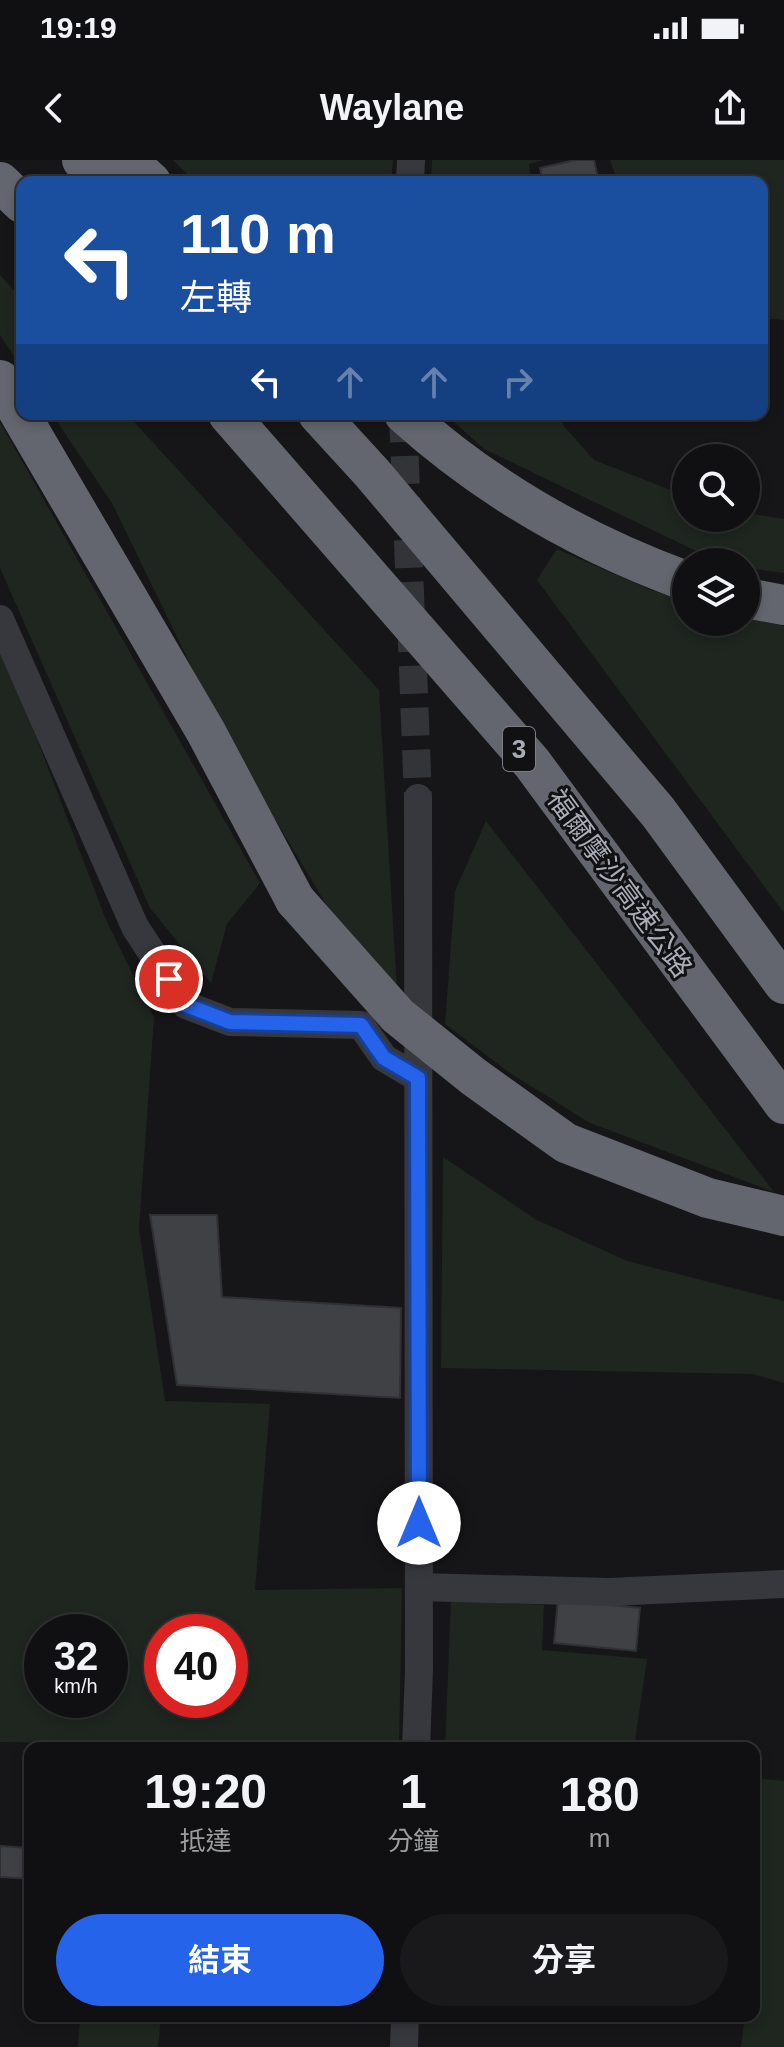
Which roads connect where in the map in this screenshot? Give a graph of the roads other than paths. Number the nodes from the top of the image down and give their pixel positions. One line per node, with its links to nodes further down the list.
1 (82, 160): 3 (highway)
2 (127, 160): 4 (highway)
3 (97, 176)
4 (144, 176)
5 (0, 182): 6 (highway)
6 (16, 197)
7 (0, 380): 8 (highway, bridge)
8 (16, 407)
9 (23, 420): 21 (highway, bridge)
10 (233, 420): 20 (highway, 福爾摩沙高速公路 / 3)
11 (323, 420): 18 (highway, 3)
12 (411, 420): 13 (highway)
13 (672, 576)
14 (760, 601): 15 (highway)
15 (784, 605)
16 (0, 619): 19 (street)
17 (418, 798): 19 (street)
18 (784, 984)
19 (418, 1078): 23 (street)
20 (784, 1104)
21 (784, 1216)
22 (784, 1584): 23 (street)
23 (419, 1587): 24 (street)
24 (416, 1742)
25 (405, 2022): 26 (street)
26 (404, 2047)

